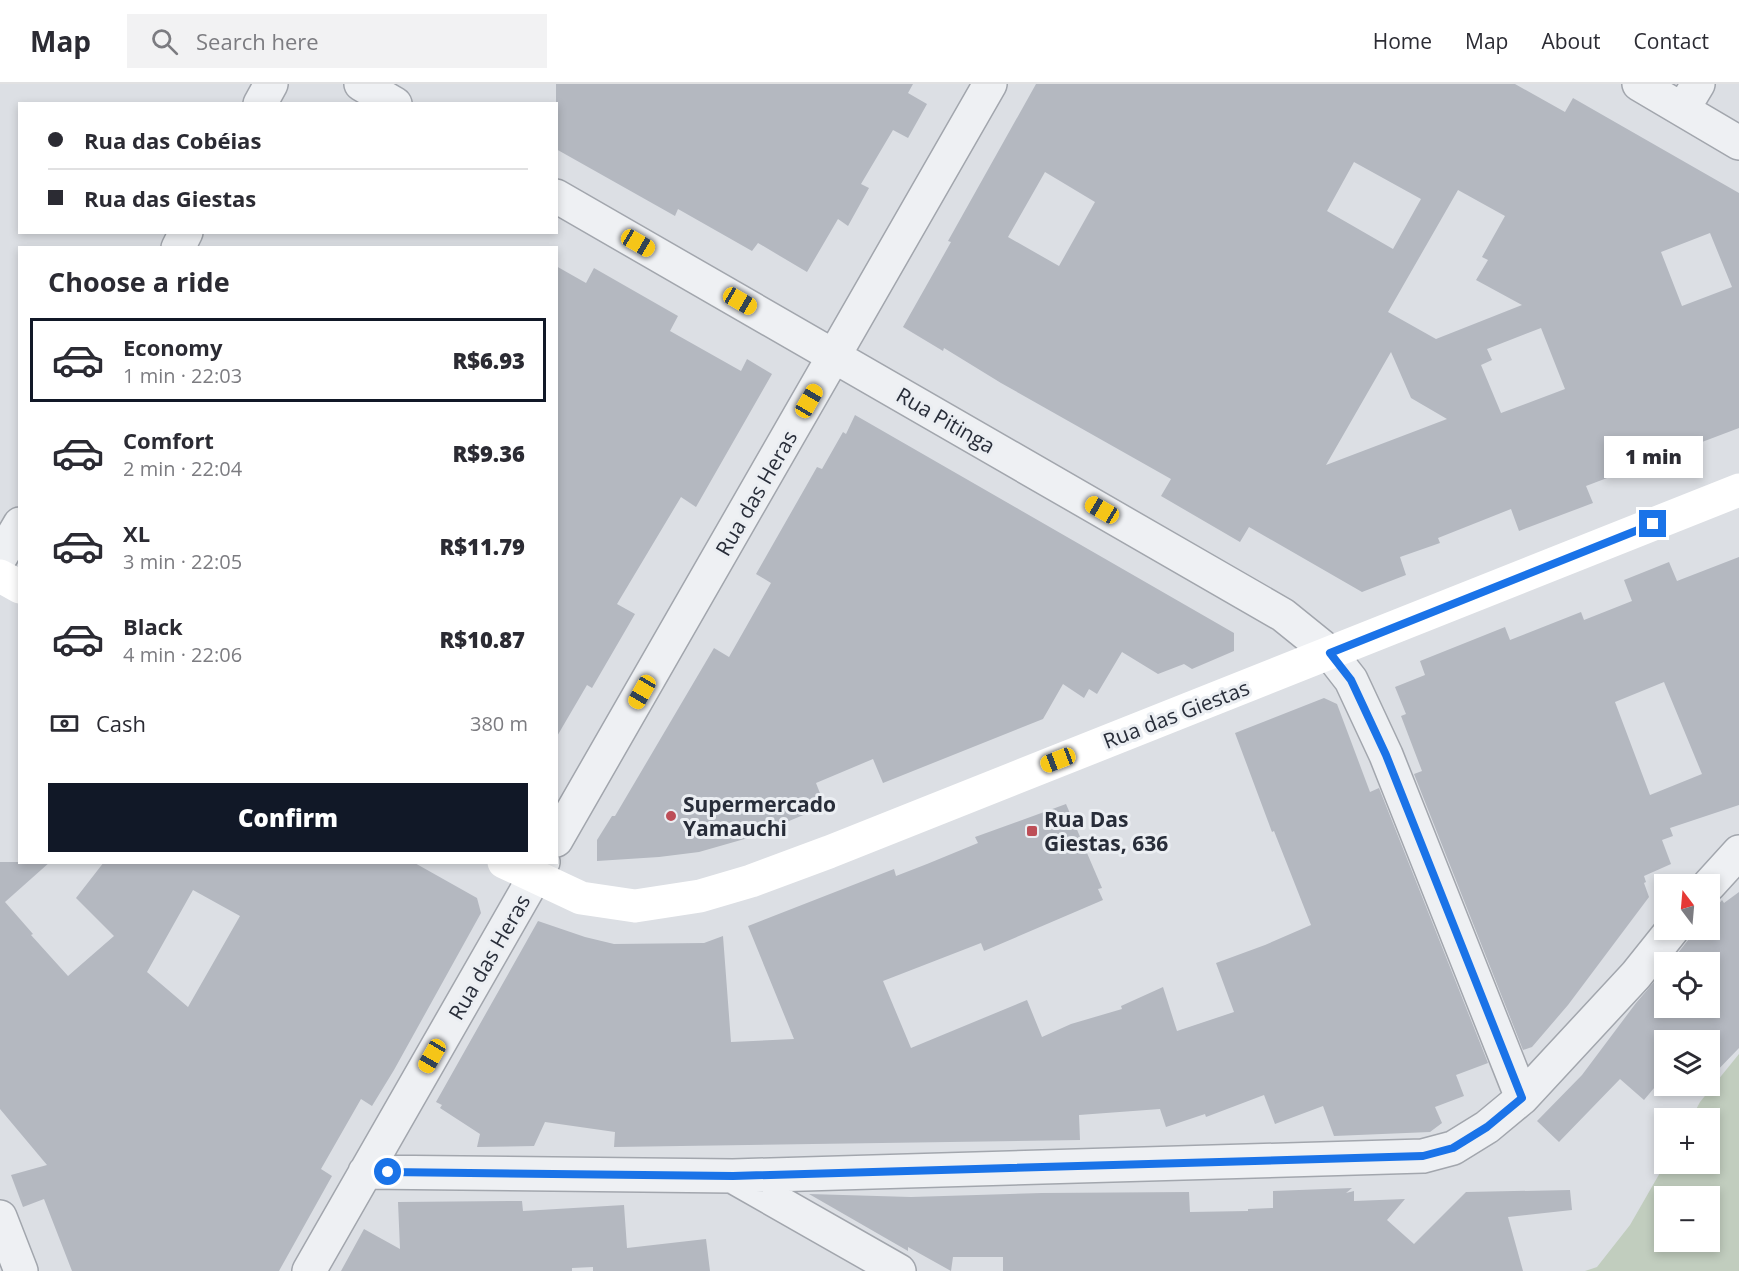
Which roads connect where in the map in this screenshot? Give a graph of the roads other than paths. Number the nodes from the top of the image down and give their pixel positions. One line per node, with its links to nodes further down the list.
1 (271, 84): 6 (street)
2 (361, 84): 7 (street)
3 (990, 84): 10 (street, Rua das Heras)
4 (1639, 84): 5 (street)
5 (1691, 97): 8 (street)
6 (261, 102)
7 (392, 102)
8 (1739, 142)
9 (558, 197): 10 (street, Rua Pitinga)
10 (835, 356): 16 (street, Rua Pitinga); 17 (street, Rua das Heras)
11 (1739, 490): 16 (main road, Rua das Giestas)
12 (18, 527): 13 (street)
13 (0, 558)
14 (0, 576): 15 (main road)
15 (18, 586)
16 (1330, 653): 20 (main road, Rua das Giestas); 23 (street, Rua Pitinga)
17 (558, 837)
18 (1739, 852): 21 (street)
19 (513, 864): 20 (main road, Rua das Giestas)
20 (539, 870): 24 (street, Rua das Heras)
21 (1719, 874)
22 (1664, 940): 23 (street)
23 (1522, 1098): 25 (street)
24 (365, 1172): 25 (street); 28 (street, Rua das Heras)
25 (733, 1176): 29 (street)
26 (0, 1217): 27 (street)
27 (21, 1271)
28 (309, 1271)
29 (899, 1271)

